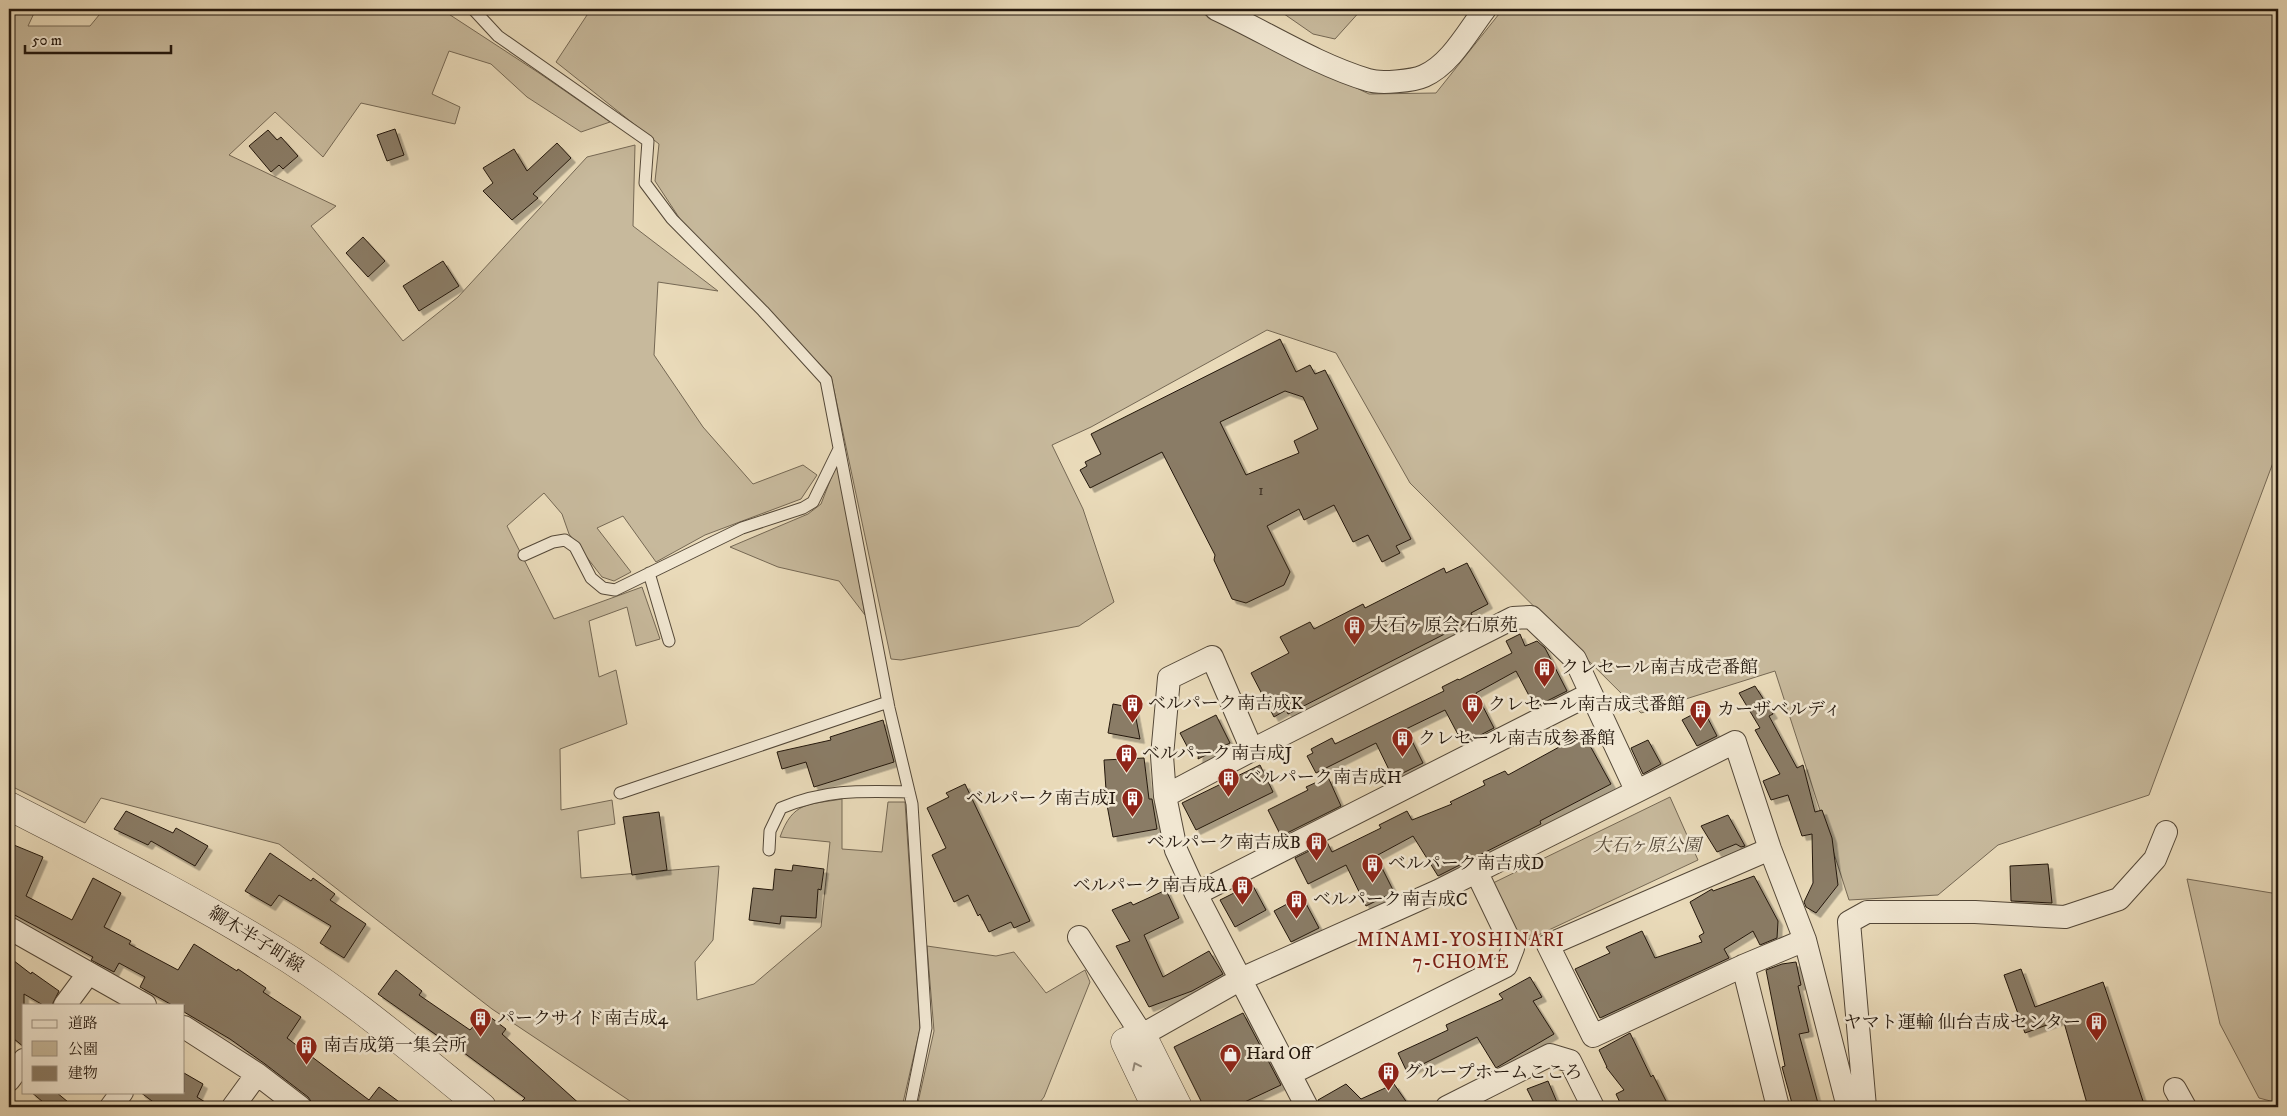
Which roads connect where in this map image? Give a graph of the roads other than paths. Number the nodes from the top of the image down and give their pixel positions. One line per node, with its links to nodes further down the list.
1 (473, 9): 4 (lane)
2 (1216, 9): 3 (street)
3 (1486, 9)
4 (839, 449): 6 (lane); 9 (lane)
5 (524, 555): 6 (lane)
6 (649, 573): 7 (lane)
7 (669, 641)
8 (1590, 694): 10 (street); 11 (street); 20 (street)
9 (888, 702): 12 (lane); 13 (lane)
10 (1252, 750): 14 (street); 14 (street)
11 (1636, 790): 17 (street); 19 (street)
12 (909, 792): 18 (lane); 40 (lane)
13 (620, 793)
14 (1165, 796): 20 (street)
15 (9, 806): 39 (street, 綱木半子町線)
16 (2166, 832): 48 (street)
17 (1770, 849): 23 (street); 24 (street)
18 (769, 850)
19 (1476, 871): 26 (street); 33 (street)
20 (1196, 894): 26 (street)
21 (9, 928): 25 (street)
22 (1079, 937): 30 (street)
23 (1805, 940): 24 (street); 47 (street)
24 (1742, 966): 46 (street)
25 (88, 974): 27 (street); 28 (street)
26 (1241, 979): 30 (street); 33 (street)
27 (66, 1004)
28 (143, 1004)
29 (185, 1028): 32 (street)
30 (1142, 1034): 41 (street, one-way to 30); 42 (street)
31 (22, 1063): 34 (street)
32 (257, 1074): 37 (street); 38 (street)
33 (1290, 1074): 43 (street)
34 (9, 1080)
35 (121, 1094): 36 (street)
36 (111, 1107)
37 (233, 1107)
38 (300, 1107)
39 (482, 1107)
40 (910, 1107)
41 (1156, 1107)
42 (1178, 1107)
43 (1307, 1107)
44 (1447, 1107): 45 (street)
45 (1593, 1107)
46 (1778, 1107)
47 (1848, 1107)
48 (1865, 1107)

